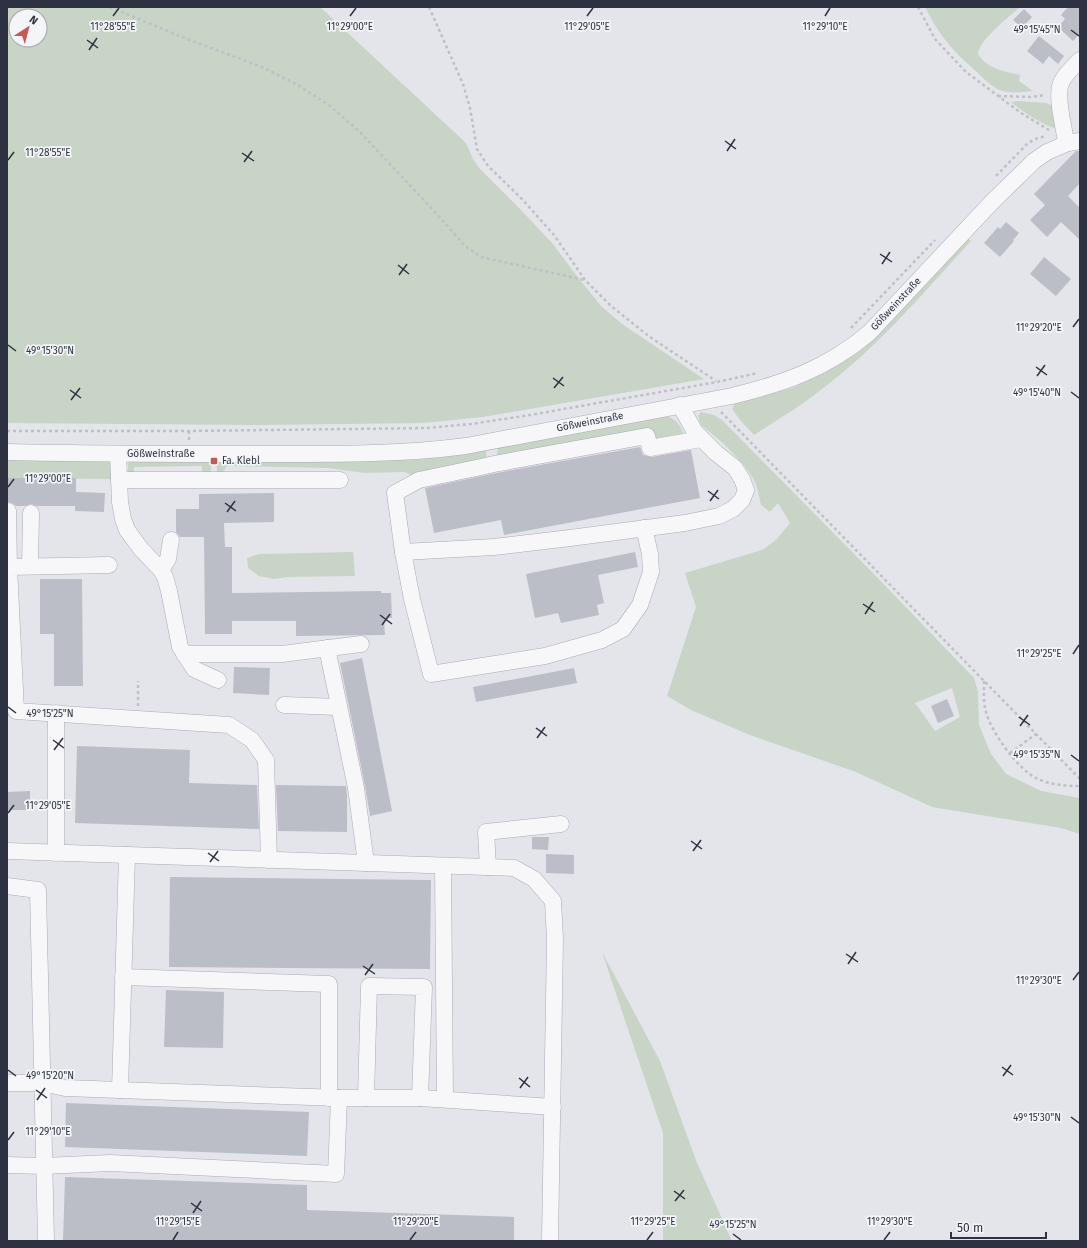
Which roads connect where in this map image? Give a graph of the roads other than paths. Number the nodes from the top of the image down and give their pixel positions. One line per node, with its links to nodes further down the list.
1 (1080, 60): 2 (street)
2 (1074, 142): 3 (street, Gößweinstraße)
3 (680, 404): 4 (street); 5 (street, Gößweinstraße)
4 (702, 439): 8 (street); 13 (street)
5 (490, 441): 7 (street, Gößweinstraße); 8 (street)
6 (7, 452): 7 (street, Gößweinstraße)
7 (118, 454): 9 (street)
8 (494, 464): 15 (street)
9 (119, 480): 10 (street); 19 (street)
10 (340, 480)
11 (8, 511): 18 (street)
12 (31, 513): 17 (street)
13 (644, 528): 15 (street); 15 (street)
14 (171, 540): 19 (street)
15 (404, 552)
16 (109, 565): 17 (street)
17 (30, 566): 18 (street)
18 (9, 567): 26 (street)
19 (161, 570): 22 (street)
20 (360, 644): 21 (street)
21 (327, 648): 22 (street); 25 (street)
22 (184, 654): 23 (street)
23 (218, 680)
24 (284, 705): 25 (street)
25 (339, 707): 32 (street)
26 (56, 714): 29 (street); 31 (street)
27 (561, 824): 34 (street)
28 (7, 851): 29 (street)
29 (56, 853): 30 (street)
30 (127, 855): 31 (street); 36 (street)
31 (269, 860): 32 (street)
32 (366, 864): 33 (street)
33 (443, 866): 34 (street); 43 (street)
34 (488, 867): 44 (street)
35 (7, 886): 38 (street)
36 (123, 976): 39 (street); 40 (street)
37 (7, 1083): 38 (street)
38 (42, 1083): 39 (street); 46 (street)
39 (120, 1090): 40 (street)
40 (334, 1098): 41 (street); 46 (street)
41 (366, 1098): 42 (street); 42 (street)
42 (420, 1098): 43 (street)
43 (445, 1099): 44 (street)
44 (553, 1107): 48 (street)
45 (7, 1165): 46 (street)
46 (44, 1166): 47 (street)
47 (46, 1241)
48 (550, 1241)

